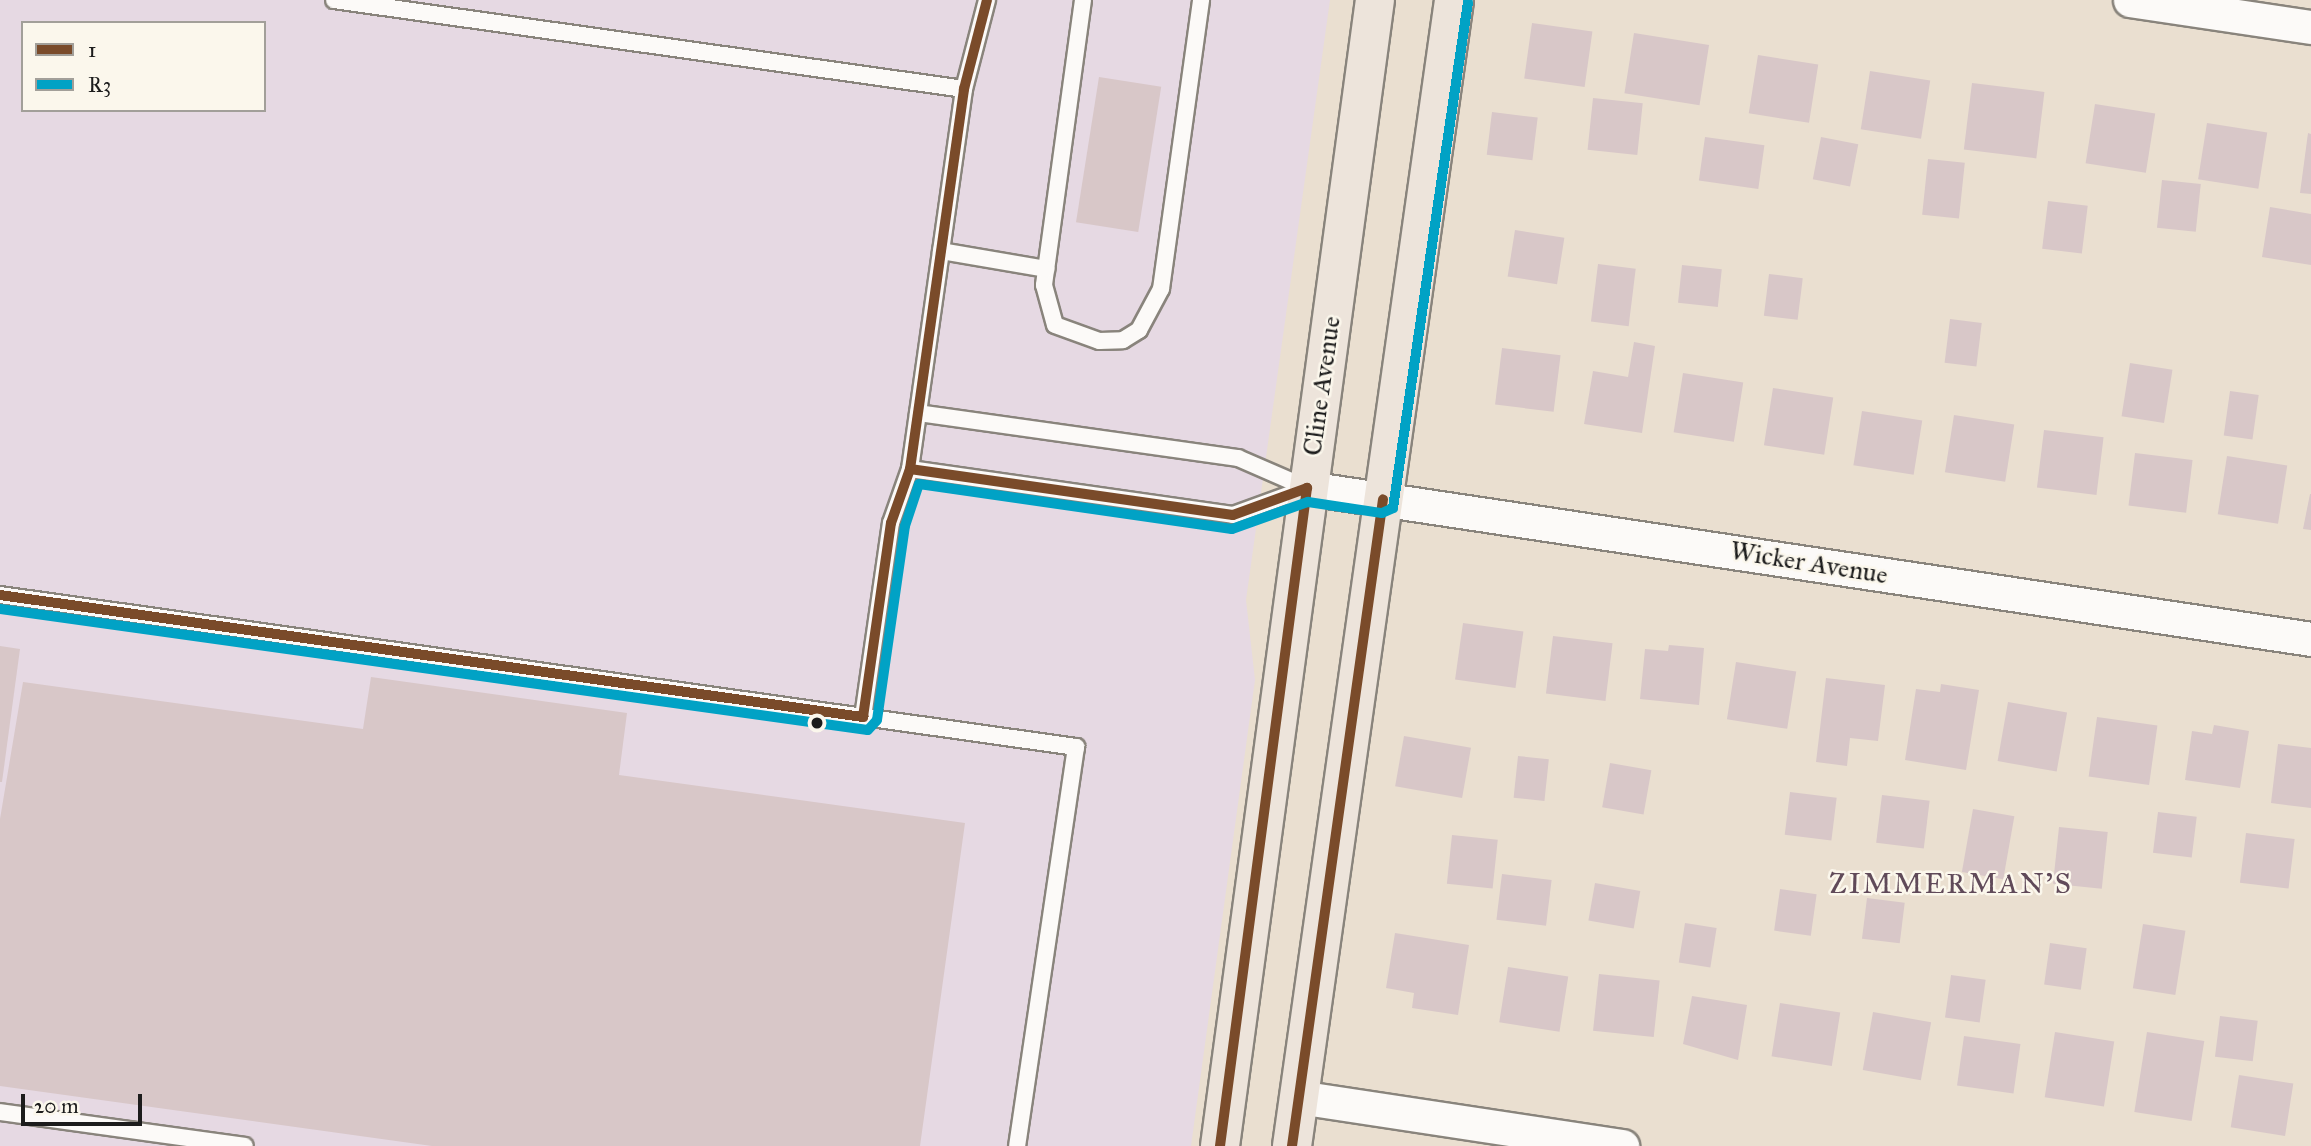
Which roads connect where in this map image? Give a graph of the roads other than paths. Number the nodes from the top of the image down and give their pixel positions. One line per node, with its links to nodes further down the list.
1 (334, 0): 8 (lane)
2 (987, 0): 10 (lane)
3 (1083, 0): 12 (lane)
4 (1201, 0): 12 (lane)
5 (1375, 0): 15 (main road, Cline Avenue)
6 (1454, 0): 16 (main road)
7 (2130, 0): 9 (street)
8 (399, 5): 10 (lane)
9 (2311, 27)
10 (964, 89): 11 (lane)
11 (941, 251): 12 (lane); 13 (lane)
12 (1046, 269)
13 (918, 413): 14 (lane); 15 (lane)
14 (910, 469): 15 (lane); 19 (lane)
15 (1307, 488): 16 (street, Wicker Avenue); 24 (main road, Cline Avenue)
16 (1383, 499): 18 (street, Wicker Avenue); 20 (main road)
17 (0, 596): 19 (lane)
18 (2311, 639)
19 (863, 717): 23 (lane)
20 (1298, 1097): 25 (main road); 26 (street)
21 (0, 1112): 22 (lane)
22 (245, 1146)
23 (1017, 1146)
24 (1220, 1146)
25 (1292, 1146)
26 (1622, 1146)

